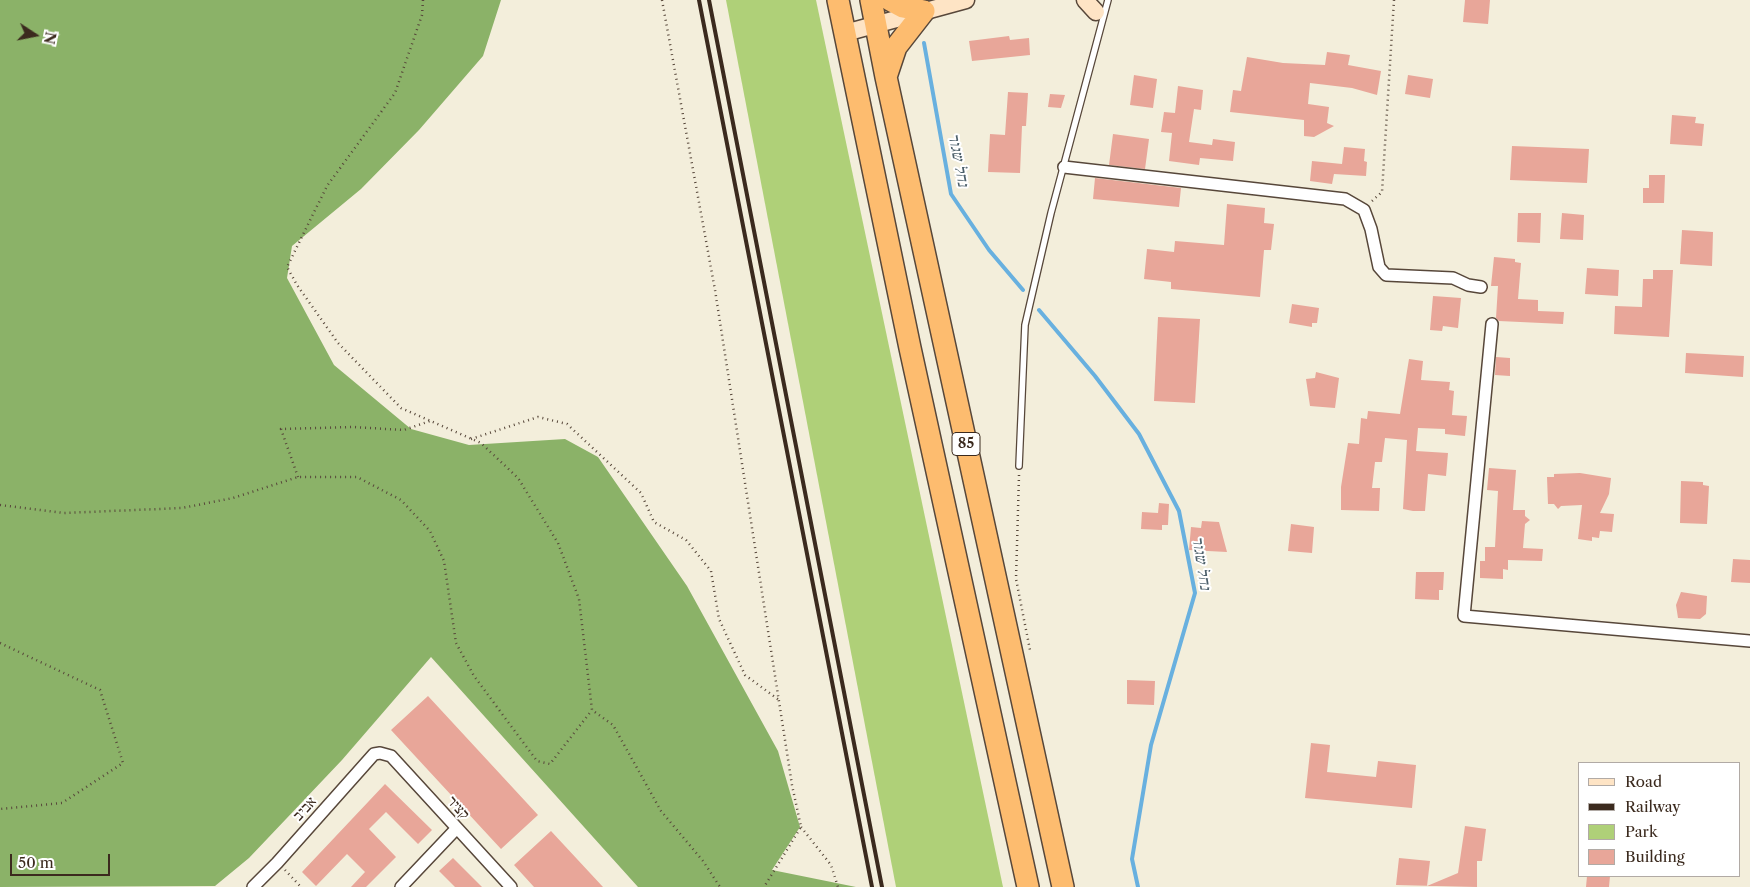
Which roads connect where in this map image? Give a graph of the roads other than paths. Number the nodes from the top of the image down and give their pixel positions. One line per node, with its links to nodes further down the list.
1 (838, 0): 9 (highway, 85)
2 (871, 0): 7 (highway, 85)
3 (890, 0): 6 (highway)
4 (960, 1): 6 (street)
5 (1096, 3): 8 (lane); 8 (lane)
6 (924, 10): 7 (street); 10 (highway)
7 (876, 24): 9 (street); 10 (highway, 85)
8 (1100, 32): 11 (lane)
9 (845, 33): 21 (highway, 85)
10 (886, 77): 22 (highway, 85)
11 (1064, 166): 12 (street); 14 (lane)
12 (1482, 287)
13 (1492, 324): 15 (street)
14 (1019, 466)
15 (1750, 641)
16 (380, 753): 17 (street, קציר); 18 (street, אביב)
17 (456, 829): 19 (street); 20 (street, קציר)
18 (253, 887)
19 (401, 887)
20 (511, 887)
21 (1028, 887)
22 (1063, 887)

